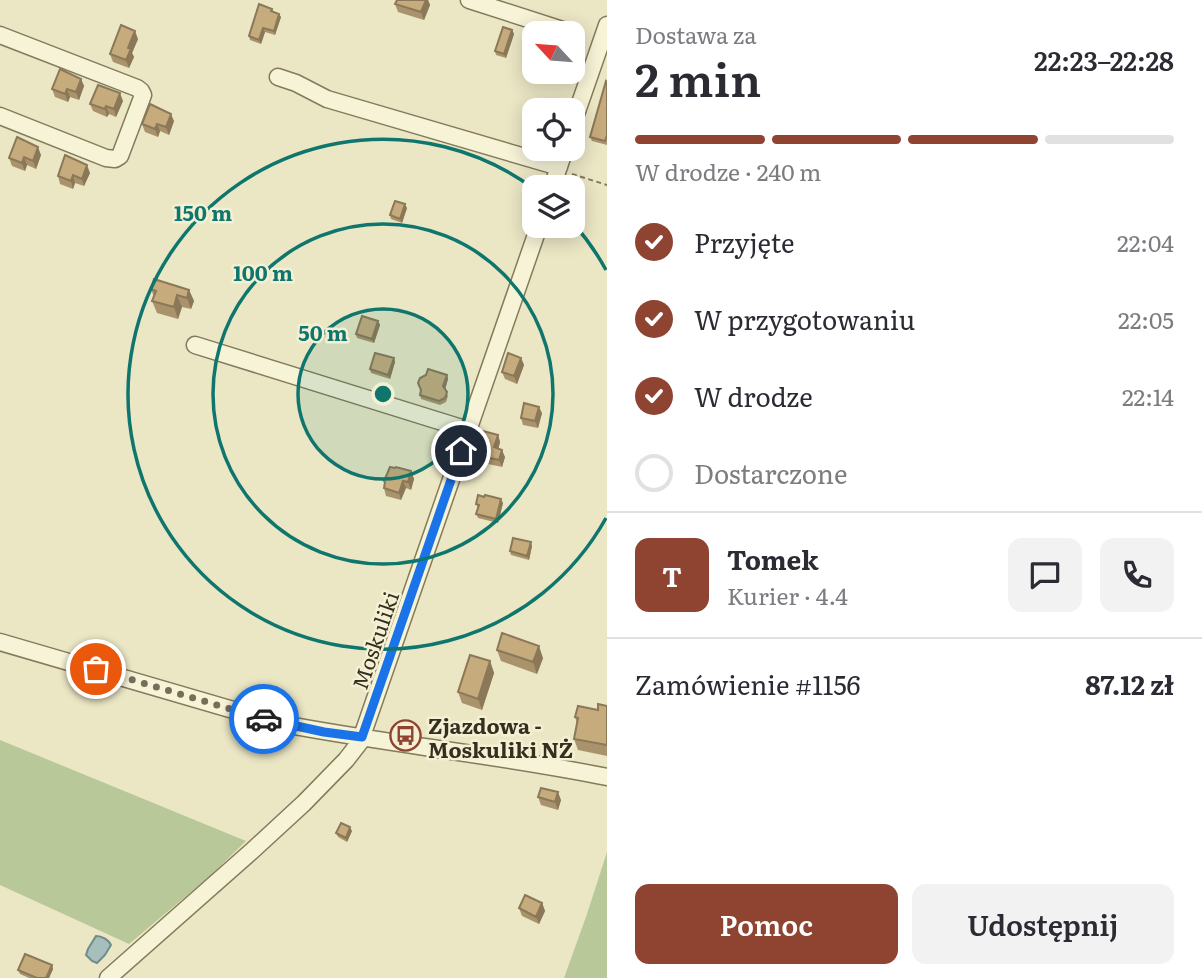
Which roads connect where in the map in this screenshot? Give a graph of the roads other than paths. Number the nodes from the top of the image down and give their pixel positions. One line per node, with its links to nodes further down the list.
1 (470, 0): 2 (street)
2 (535, 21)
3 (607, 25): 6 (street)
4 (0, 35): 9 (street)
5 (585, 37): 6 (street)
6 (601, 43): 8 (street)
7 (278, 77): 11 (street)
8 (582, 98)
9 (0, 116)
10 (561, 161): 11 (street)
11 (559, 168): 12 (street)
12 (556, 175)
13 (535, 238): 15 (street, Moskuliki)
14 (195, 345): 15 (street)
15 (468, 430): 17 (street, Moskuliki)
16 (0, 642): 17 (street)
17 (362, 737): 18 (street); 19 (street, Moskuliki)
18 (607, 777)
19 (108, 978)

